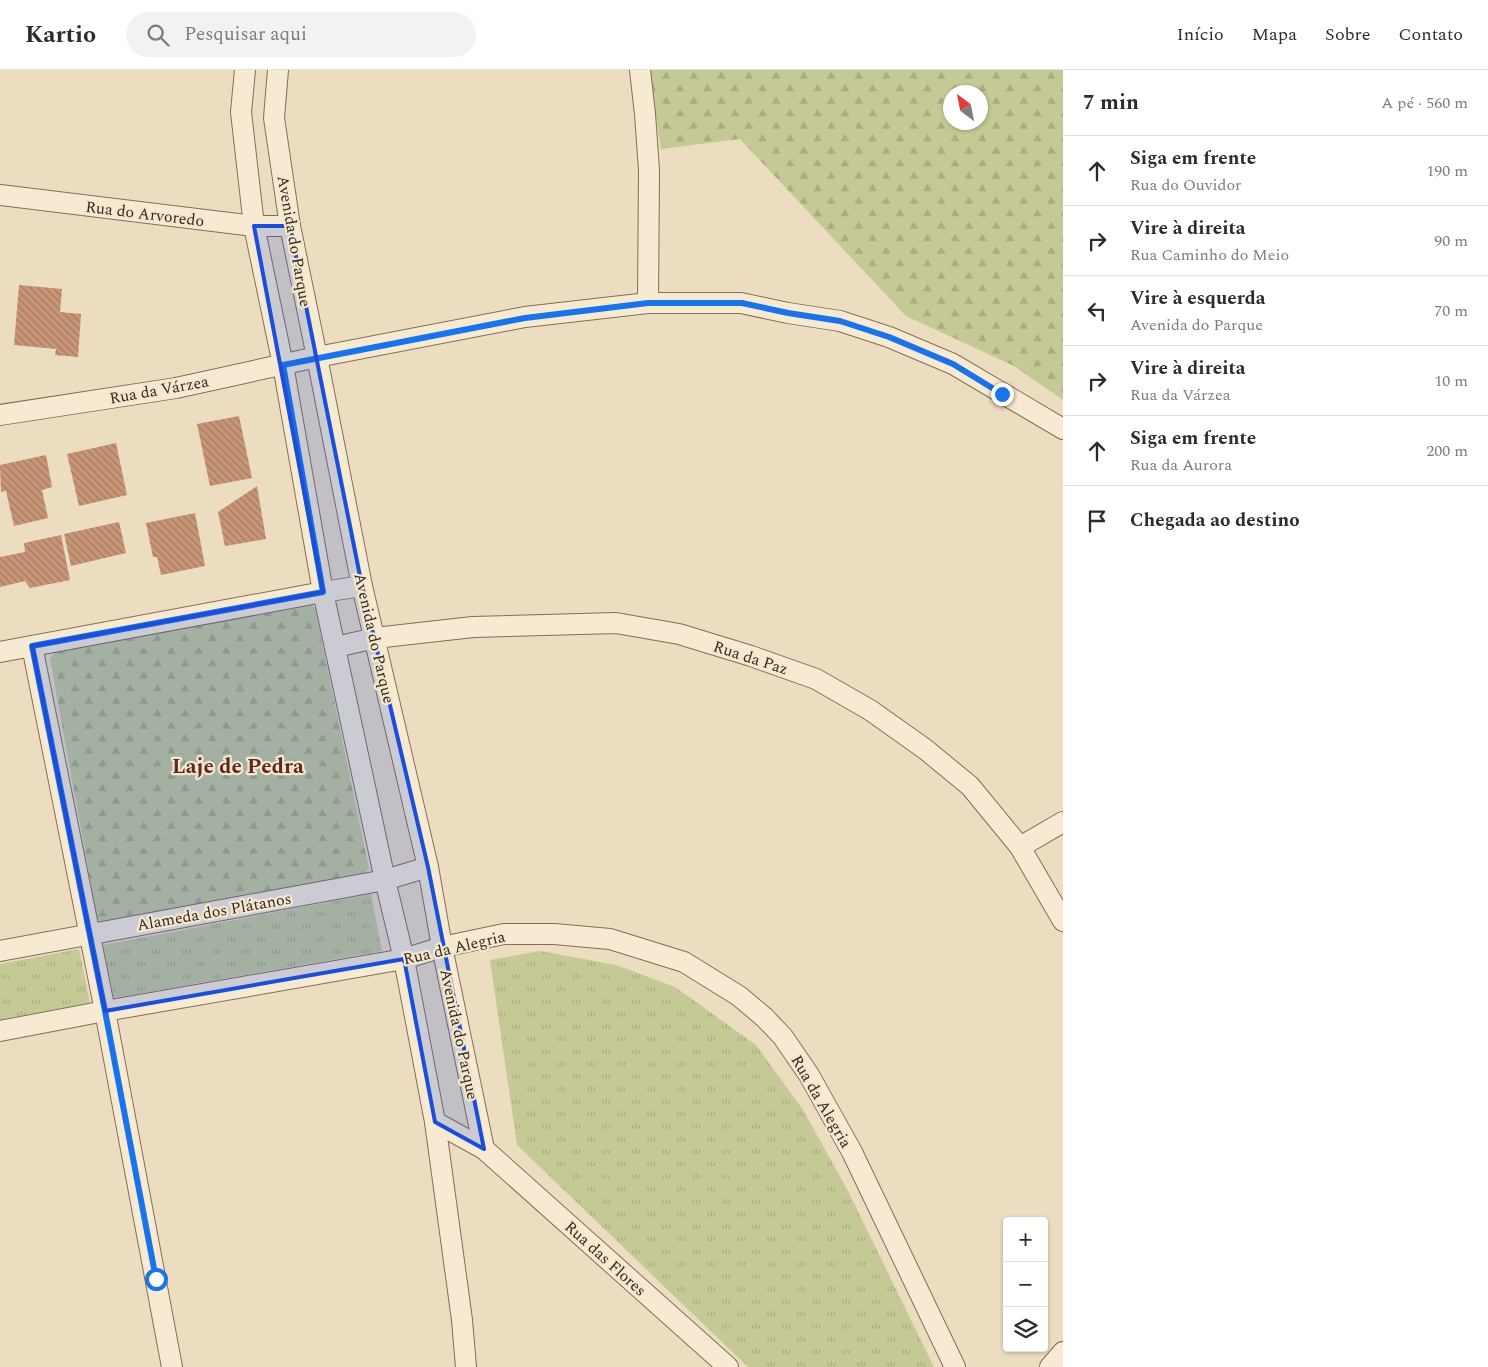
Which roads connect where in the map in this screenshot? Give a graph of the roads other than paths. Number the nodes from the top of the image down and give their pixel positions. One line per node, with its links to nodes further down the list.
1 (245, 70): 5 (street)
2 (278, 70): 6 (street, Avenida do Parque)
3 (640, 70): 7 (street)
4 (0, 196): 5 (street, Rua do Arvoredo)
5 (254, 226): 6 (street, Rua do Arvoredo); 9 (street)
6 (290, 226): 8 (street, Avenida do Parque)
7 (648, 303): 8 (street, Rua da Várzea); 11 (street, Rua da Várzea)
8 (317, 357): 9 (street, Rua da Várzea); 12 (street, Avenida do Parque)
9 (283, 365): 10 (street, Rua da Várzea); 13 (street)
10 (0, 415)
11 (1063, 428)
12 (362, 586): 13 (street); 14 (street, Avenida do Parque)
13 (323, 592): 15 (street); 16 (street)
14 (375, 638): 16 (street, Rua da Paz); 19 (street, Rua da Paz); 20 (street, Avenida do Parque)
15 (32, 646): 17 (street); 23 (street)
16 (336, 647): 21 (street)
17 (0, 652)
18 (1063, 822): 19 (street)
19 (1020, 847): 22 (street, Rua da Paz)
20 (428, 868): 21 (street, Alameda dos Plátanos); 24 (street, Avenida do Parque)
21 (385, 880): 23 (street, Alameda dos Plátanos); 26 (street)
22 (1063, 921)
23 (89, 934): 25 (street, Alameda dos Plátanos); 27 (street)
24 (442, 947): 26 (street, Rua da Alegria); 30 (street, Avenida do Parque); 35 (street, Rua da Alegria)
25 (0, 951)
26 (404, 959): 27 (street, Rua da Alegria); 29 (street)
27 (105, 1011): 28 (street, Rua da Alegria); 32 (street)
28 (0, 1031)
29 (435, 1122): 30 (street); 33 (street)
30 (484, 1149): 34 (street, Rua das Flores)
31 (1063, 1352): 36 (street)
32 (172, 1367)
33 (466, 1367)
34 (728, 1367)
35 (955, 1367)
36 (1050, 1367)

